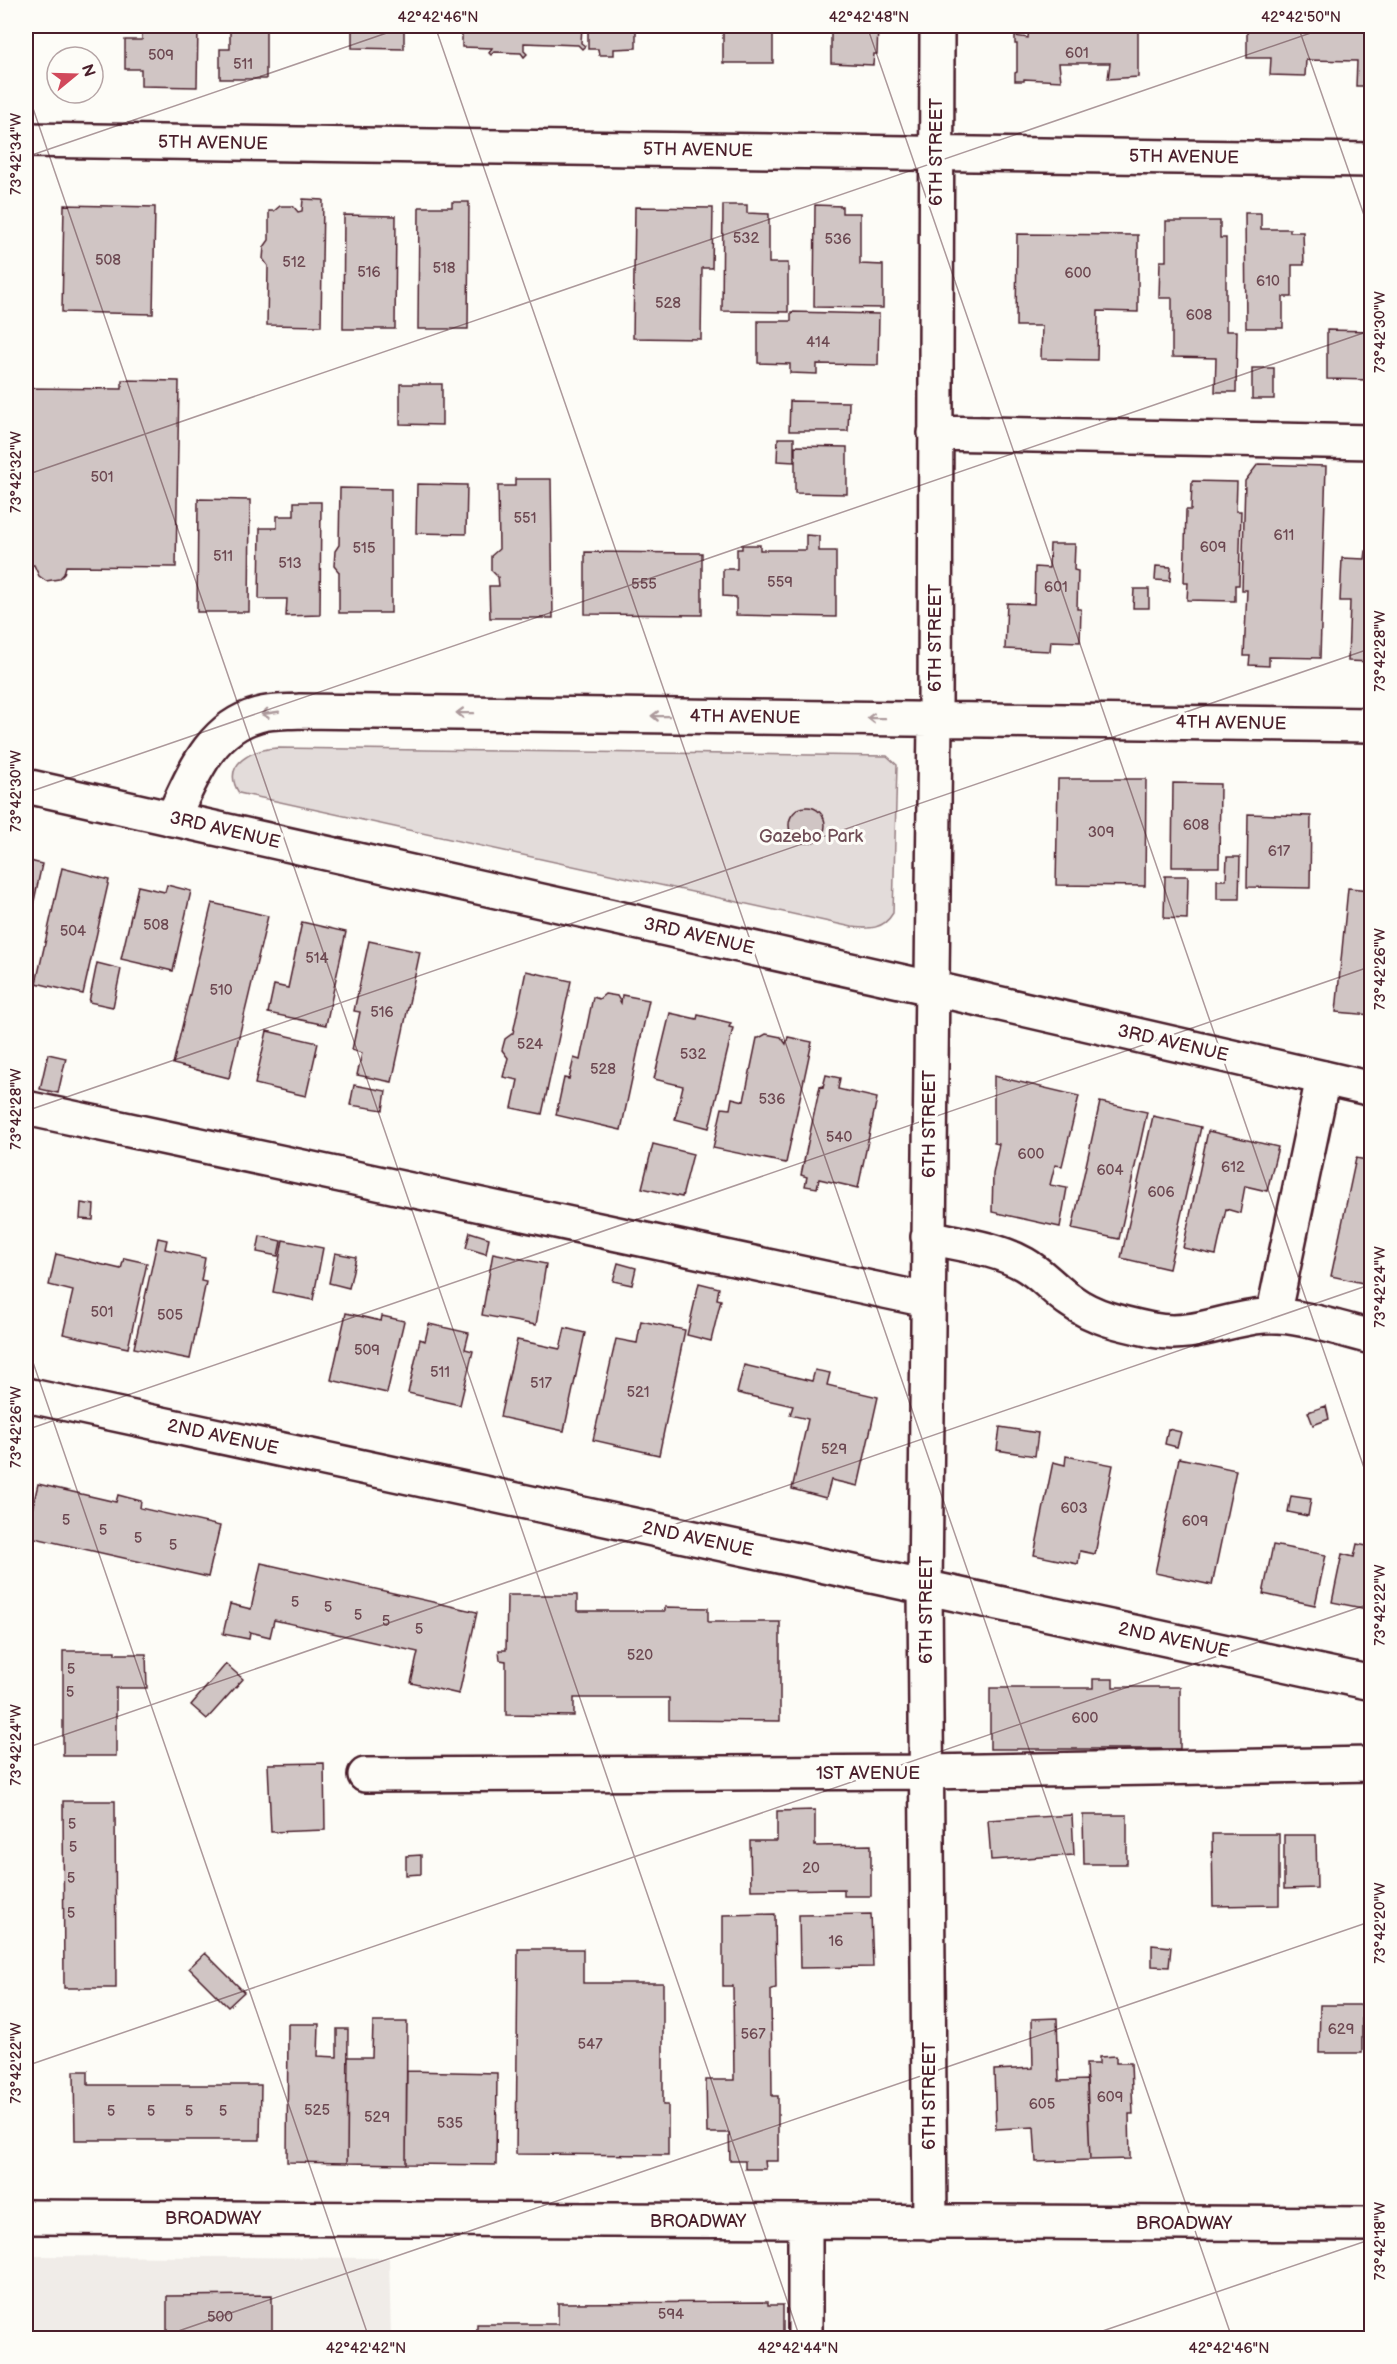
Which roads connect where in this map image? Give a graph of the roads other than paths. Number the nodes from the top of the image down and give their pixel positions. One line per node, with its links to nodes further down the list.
1 (937, 26): 3 (street, 6TH STREET)
2 (26, 140): 3 (street, 5TH AVENUE)
3 (936, 153): 4 (street, 5TH AVENUE); 5 (street, 6TH STREET)
4 (1371, 160)
5 (935, 433): 6 (street); 7 (street, 6TH STREET)
6 (1371, 442)
7 (934, 719): 8 (street, 4TH AVENUE); 10 (street, 4TH AVENUE, one-way to 10); 11 (street, 6TH STREET)
8 (1371, 725)
9 (26, 786): 10 (street, 3RD AVENUE)
10 (172, 819): 11 (street, 3RD AVENUE)
11 (931, 987): 12 (street, 3RD AVENUE); 15 (street, 6TH STREET)
12 (1323, 1078): 13 (street, 3RD AVENUE); 17 (street)
13 (1371, 1089)
14 (26, 1108): 16 (street)
15 (928, 1237): 16 (street, 6TH STREET); 17 (street)
16 (927, 1300): 20 (street, 6TH STREET)
17 (1273, 1316): 18 (street)
18 (1371, 1337)
19 (26, 1395): 20 (street, 2ND AVENUE)
20 (925, 1588): 21 (street, 2ND AVENUE); 23 (street, 6TH STREET)
21 (1371, 1683)
22 (1371, 1764): 23 (street, 1ST AVENUE)
23 (927, 1772): 24 (street, 1ST AVENUE); 27 (street, 6TH STREET)
24 (365, 1775)
25 (26, 2217): 26 (street, BROADWAY)
26 (805, 2222): 27 (street, BROADWAY); 29 (street)
27 (930, 2223): 28 (street, BROADWAY)
28 (1371, 2224)
29 (805, 2338)

